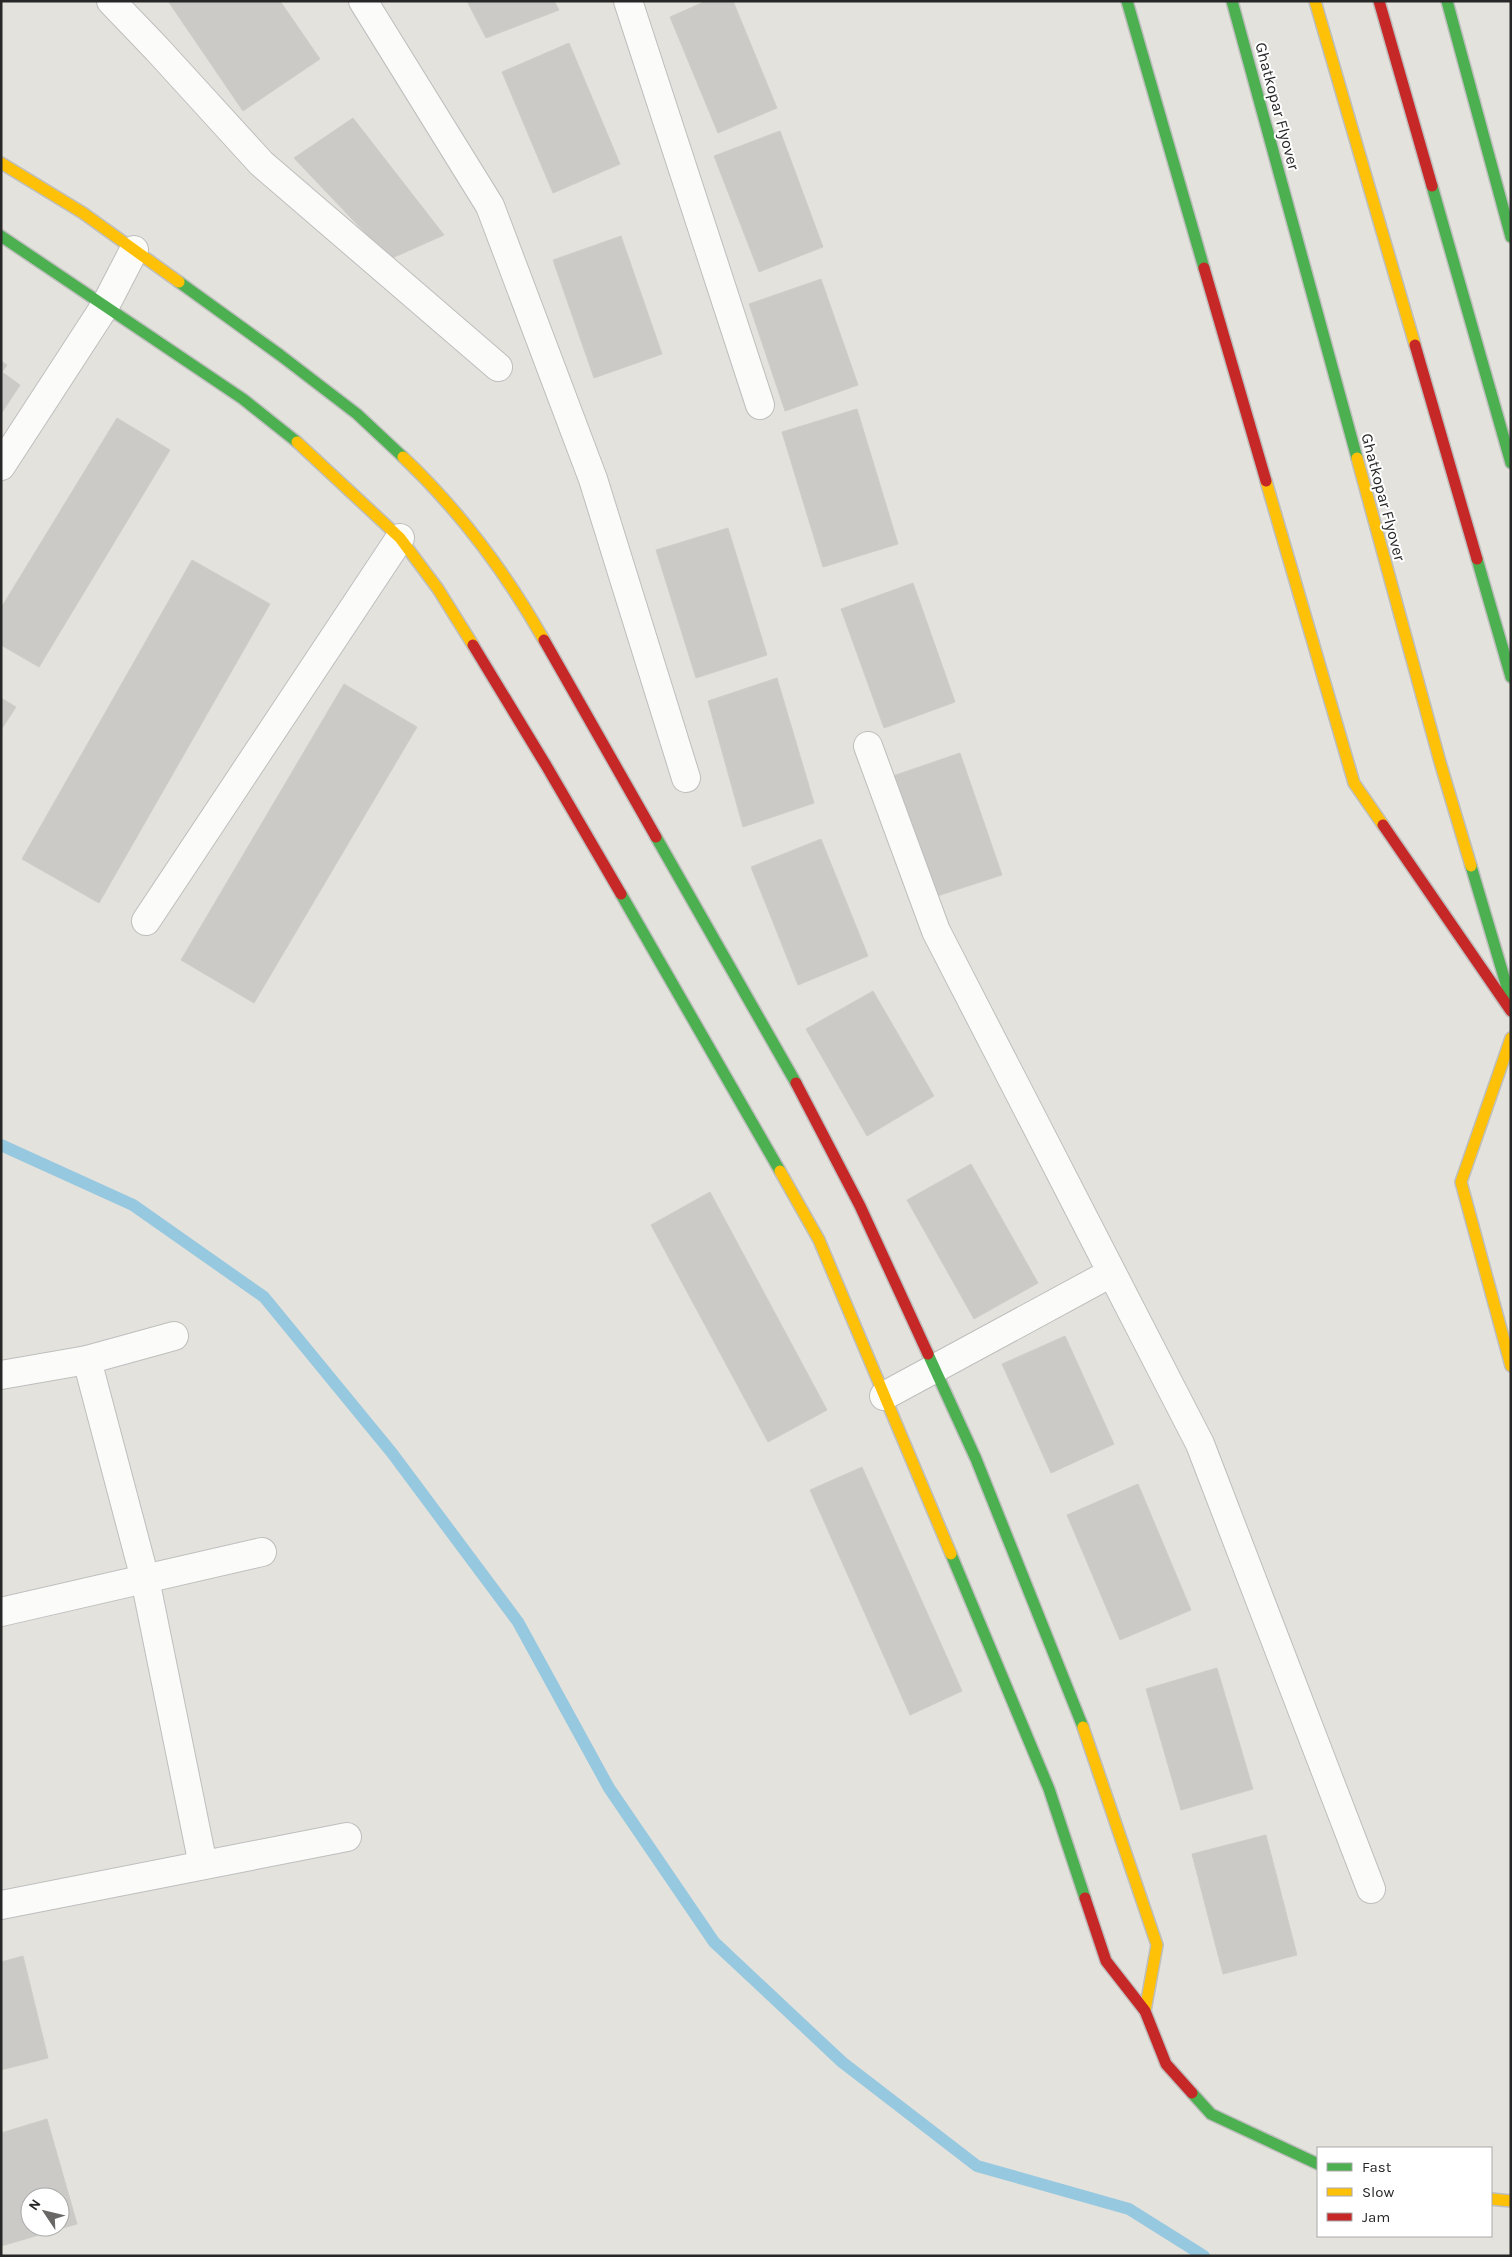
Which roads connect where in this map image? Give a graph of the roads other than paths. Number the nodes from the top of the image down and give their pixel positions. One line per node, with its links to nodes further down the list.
1 (111, 1): 14 (street)
2 (363, 1): 21 (street)
3 (628, 1): 15 (street)
4 (1128, 1): 24 (main road)
5 (1232, 1): 23 (main road, Ghatkopar Flyover)
6 (1315, 1): 19 (main road)
7 (1380, 1): 16 (main road)
8 (1447, 1): 11 (main road)
9 (1, 163): 12 (main road)
10 (1, 236): 13 (main road)
11 (1511, 237)
12 (134, 250): 13 (street); 30 (main road)
13 (105, 306): 17 (street); 18 (main road)
14 (498, 367)
15 (760, 405)
16 (1511, 463)
17 (1, 466)
18 (400, 538): 22 (street); 32 (main road)
19 (1511, 677)
20 (868, 746): 26 (street)
21 (686, 778)
22 (146, 921)
23 (1511, 999)
24 (1511, 1011)
25 (1511, 1038): 29 (main road)
26 (1111, 1273): 30 (street); 38 (street)
27 (174, 1336): 28 (street)
28 (87, 1360): 31 (street); 34 (street)
29 (1511, 1366)
30 (935, 1369): 32 (street); 40 (main road)
31 (1, 1375)
32 (884, 1396): 40 (main road)
33 (262, 1552): 34 (street)
34 (145, 1578): 35 (street); 37 (street)
35 (1, 1612)
36 (347, 1837): 37 (street)
37 (203, 1865): 39 (street)
38 (1371, 1889)
39 (1, 1905)
40 (1145, 2011): 41 (main road)
41 (1317, 2164)
42 (1492, 2199): 43 (main road)
43 (1511, 2201)

